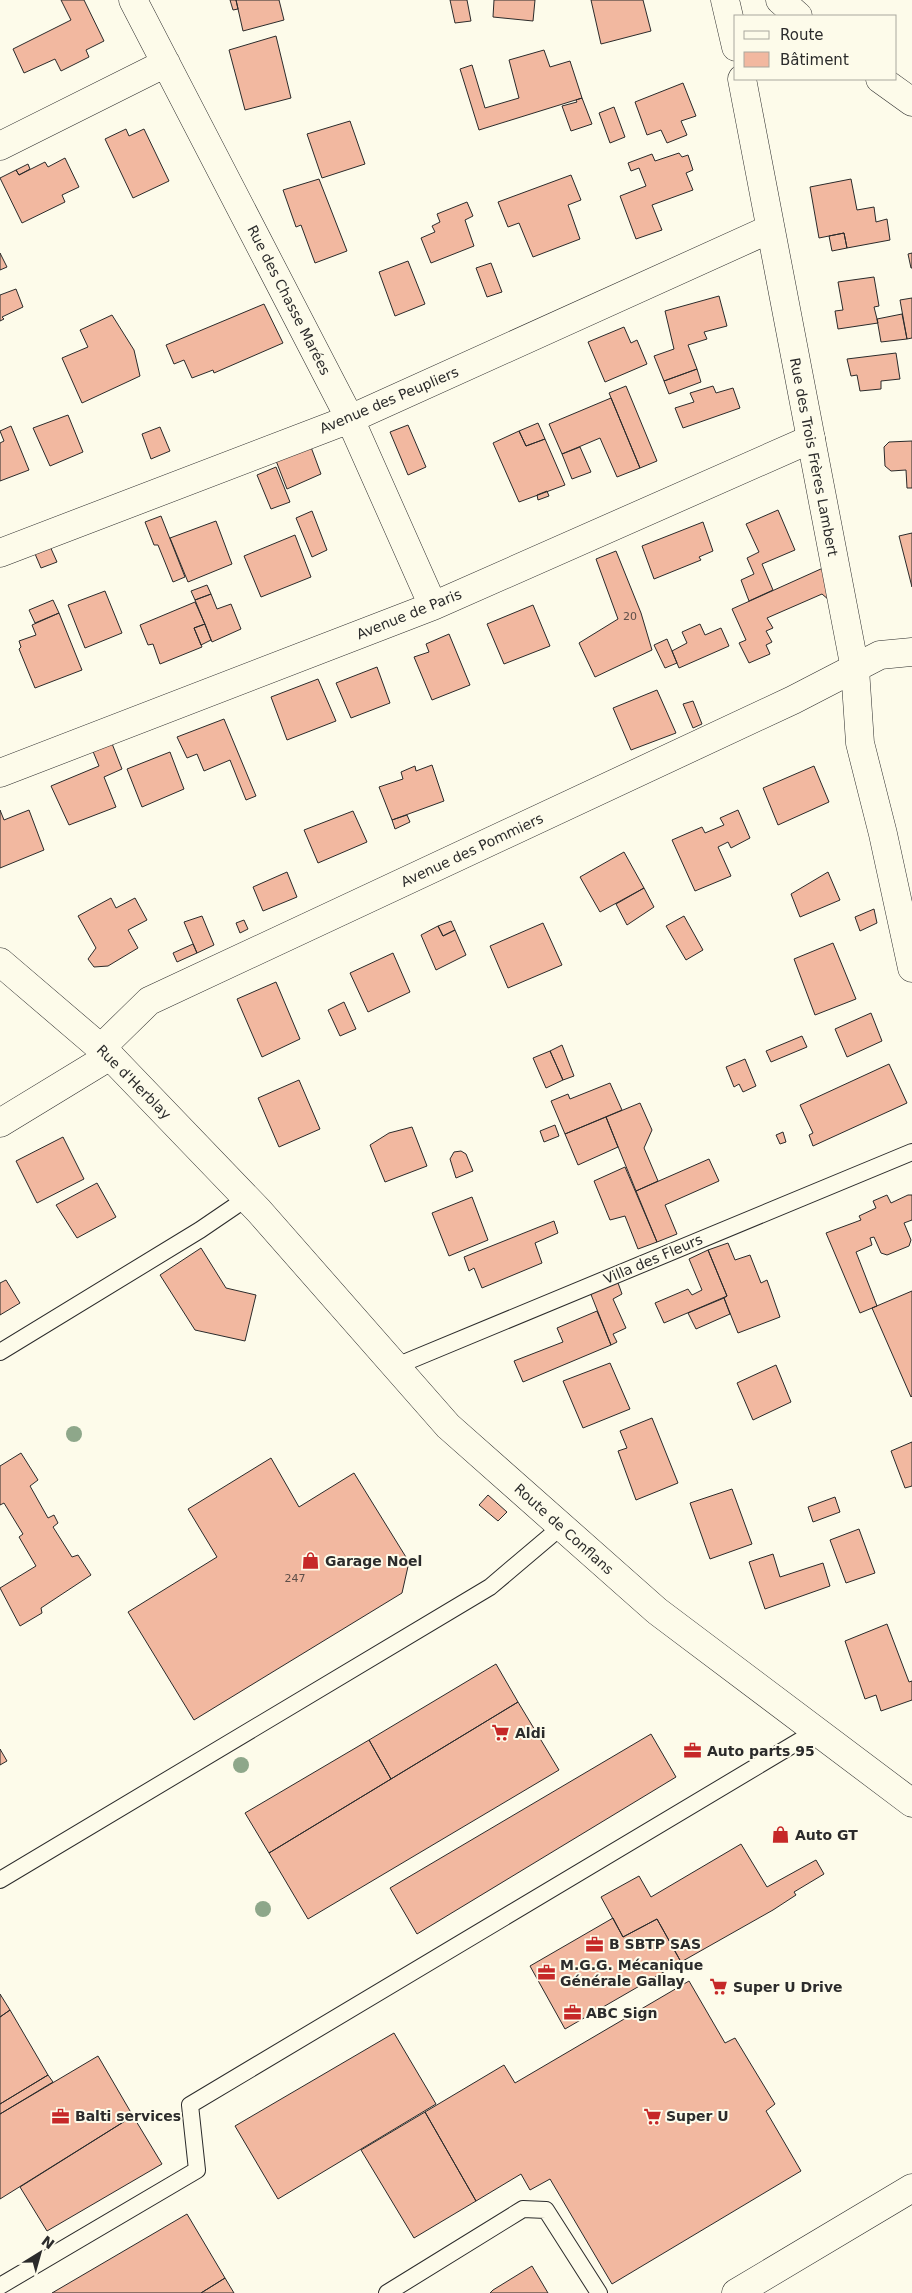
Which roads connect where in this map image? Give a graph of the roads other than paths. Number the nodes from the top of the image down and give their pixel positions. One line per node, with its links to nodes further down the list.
1 (133, 0): 6 (street, Rue des Chasse Marées)
2 (725, 0): 5 (street)
3 (780, 0): 4 (street)
4 (797, 15)
5 (734, 38)
6 (166, 63): 10 (street); 12 (street, Rue des Chasse Marées)
7 (742, 80): 11 (street, Rue des Trois Frères Lambert)
8 (881, 80): 9 (street)
9 (912, 102)
10 (0, 146)
11 (770, 229): 12 (street, Avenue des Peupliers); 13 (street, Rue des Trois Frères Lambert)
12 (350, 419): 14 (street, Avenue des Peupliers); 15 (street, Rue des Chasse Marées)
13 (811, 439): 15 (street, Avenue de Paris); 17 (street, Rue des Trois Frères Lambert)
14 (0, 553)
15 (433, 606): 18 (street, Avenue de Paris)
16 (912, 652): 17 (street, Avenue des Pommiers)
17 (855, 669): 20 (street, Rue des Trois Frères Lambert); 21 (street, Avenue des Pommiers)
18 (0, 773)
19 (0, 962): 21 (street, Rue d'Herblay)
20 (912, 968)
21 (105, 1052): 22 (street, Avenue des Pommiers); 24 (street, Rue d'Herblay)
22 (0, 1123)
23 (912, 1152): 26 (lane, Villa des Fleurs)
24 (253, 1205): 25 (lane); 26 (street, Route de Conflans)
25 (0, 1352)
26 (394, 1367): 27 (street, Route de Conflans)
27 (561, 1527): 28 (street, Route de Conflans); 30 (lane)
28 (816, 1731): 29 (street, Route de Conflans); 32 (lane)
29 (912, 1803)
30 (0, 1880)
31 (912, 2188): 35 (street)
32 (0, 2286)
33 (387, 2293): 34 (lane)
34 (599, 2293)
35 (736, 2293)

